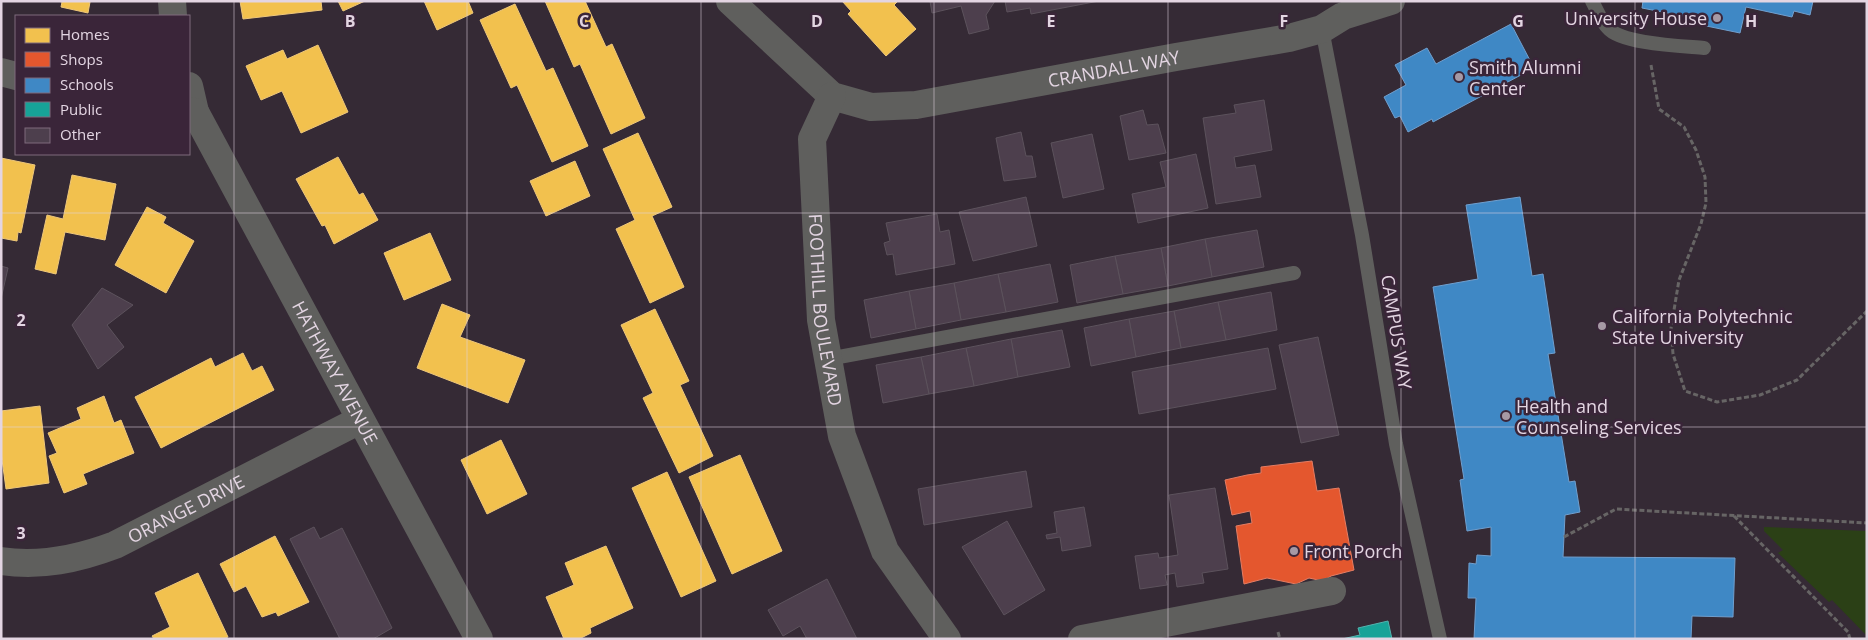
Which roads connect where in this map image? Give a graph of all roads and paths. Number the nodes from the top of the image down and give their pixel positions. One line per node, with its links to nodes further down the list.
1 (172, 1): 5 (street)
2 (730, 1): 12 (street)
3 (1391, 1): 6 (street, CRANDALL WAY)
4 (1592, 1): 7 (lane)
5 (173, 15)
6 (1322, 29): 12 (street, CRANDALL WAY); 26 (lane, CAMPUS WAY)
7 (1647, 42): 8 (lane); 15 (path)
8 (1704, 48)
9 (1, 72): 10 (street)
10 (15, 76)
11 (190, 95): 13 (street, HATHWAY AVENUE)
12 (832, 96): 16 (street, FOOTHILL BOULEVARD)
13 (192, 112): 17 (street, HATHWAY AVENUE)
14 (1294, 273): 16 (lane)
15 (1867, 311)
16 (828, 359): 24 (street, FOOTHILL BOULEVARD)
17 (360, 420): 21 (street, ORANGE DRIVE); 23 (street, HATHWAY AVENUE)
18 (1733, 516): 19 (path); 20 (path); 27 (path)
19 (1867, 523)
20 (1564, 537)
21 (1, 561)
22 (1332, 591): 25 (street)
23 (479, 639)
24 (946, 639)
25 (1082, 639)
26 (1440, 639)
27 (1850, 639)

